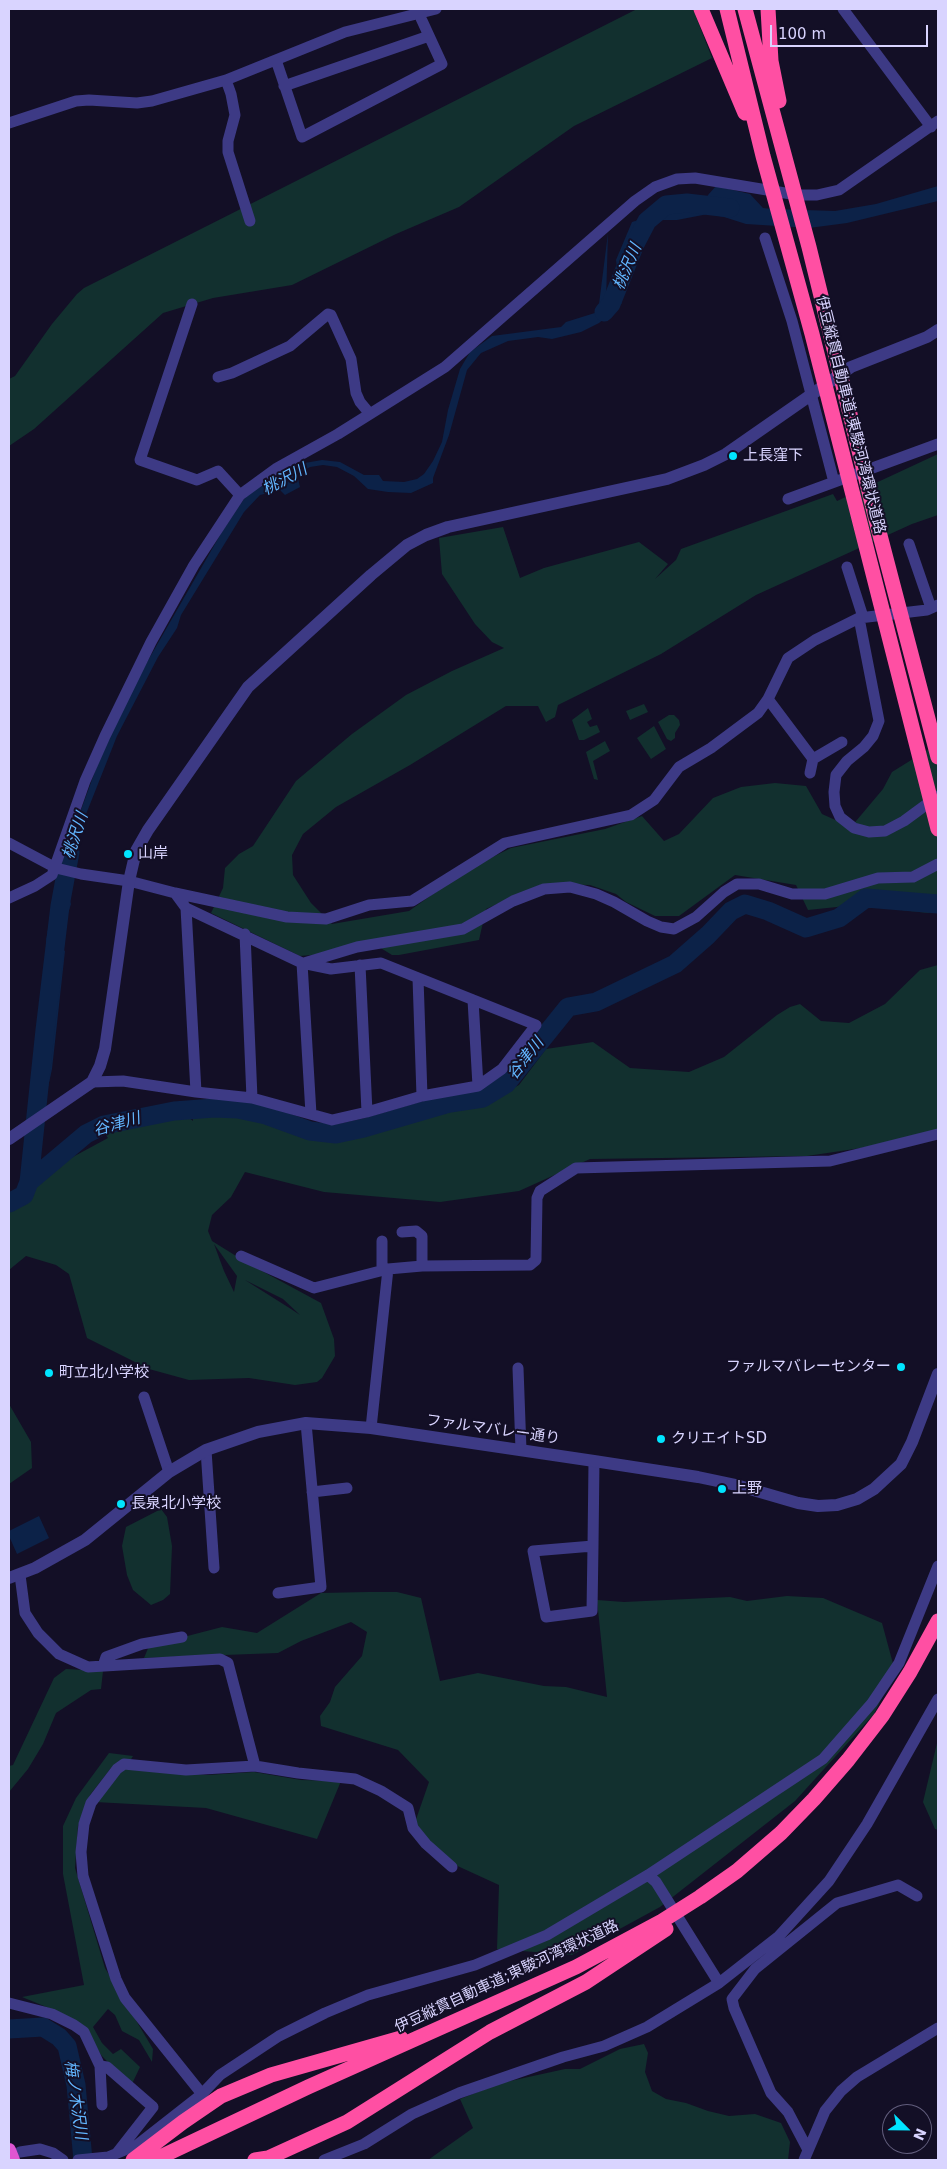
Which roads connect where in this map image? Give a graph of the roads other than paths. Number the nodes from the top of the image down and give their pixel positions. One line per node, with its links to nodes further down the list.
1 (436, 9): 7 (street)
2 (700, 9): 14 (highway)
3 (727, 9): 14 (highway, 伊豆縦貫自動車道;東駿河湾環状道路)
4 (745, 9): 17 (highway, 伊豆縦貫自動車道;東駿河湾環状道路)
5 (768, 9): 17 (highway)
6 (843, 9): 13 (street)
7 (418, 14): 8 (street); 9 (street)
8 (429, 36): 11 (street); 11 (street)
9 (276, 60): 10 (street); 11 (street)
10 (226, 80): 12 (street); 15 (street)
11 (284, 86)
12 (9, 123)
13 (934, 124): 22 (street)
14 (763, 156): 37 (highway, 伊豆縦貫自動車道;東駿河湾環状道路)
15 (250, 221)
16 (766, 238): 21 (street)
17 (809, 247): 33 (highway, 伊豆縦貫自動車道;東駿河湾環状道路)
18 (192, 304): 25 (street)
19 (938, 330): 21 (street)
20 (218, 377): 22 (street)
21 (810, 395): 24 (street); 41 (street)
22 (370, 414): 25 (street)
23 (938, 444): 24 (street)
24 (834, 482): 26 (street)
25 (240, 495): 40 (street)
26 (788, 499)
27 (910, 544): 29 (street)
28 (847, 567): 30 (street)
29 (932, 608): 30 (street)
30 (861, 618): 31 (street); 36 (street)
31 (768, 699): 34 (street); 42 (street)
32 (842, 742): 34 (street)
33 (938, 757)
34 (813, 759): 35 (street)
35 (810, 773)
36 (938, 796)
37 (938, 830)
38 (9, 843): 40 (street)
39 (938, 864): 46 (street)
40 (56, 868): 41 (street); 43 (street)
41 (129, 881): 42 (street); 50 (street)
42 (175, 893): 44 (street)
43 (9, 898)
44 (186, 908): 45 (street); 52 (street)
45 (245, 934): 46 (street); 54 (street)
46 (302, 963): 47 (street); 56 (street)
47 (360, 965): 48 (street); 55 (street)
48 (418, 978): 49 (street); 53 (street)
49 (473, 1000): 51 (street); 51 (street)
50 (92, 1082): 52 (street); 58 (street)
51 (478, 1086): 53 (street)
52 (196, 1092): 54 (street)
53 (422, 1096): 55 (street)
54 (252, 1098): 56 (street)
55 (367, 1112): 56 (street)
56 (311, 1114)
57 (938, 1134): 62 (street)
58 (9, 1139)
59 (402, 1232): 62 (street)
60 (382, 1241): 63 (street)
61 (241, 1256): 63 (street)
62 (422, 1266): 63 (street)
63 (385, 1270): 68 (street)
64 (518, 1368): 70 (street)
65 (938, 1374): 71 (street, ファルマバレー通り)
66 (144, 1397): 72 (street)
67 (306, 1423): 68 (street, ファルマバレー通り); 69 (street, ファルマバレー通り); 74 (street)
68 (371, 1428): 70 (street, ファルマバレー通り)
69 (206, 1450): 72 (street, ファルマバレー通り); 77 (street)
70 (521, 1450): 71 (street, ファルマバレー通り)
71 (594, 1461): 75 (street)
72 (169, 1472): 78 (street, ファルマバレー通り)
73 (347, 1488): 74 (street)
74 (312, 1492): 79 (street)
75 (593, 1546): 75 (street)
76 (938, 1566): 87 (street)
77 (214, 1568)
78 (14, 1577): 83 (street)
79 (278, 1593)
80 (938, 1621): 94 (highway, 伊豆縦貫自動車道;東駿河湾環状道路)
81 (938, 1634): 89 (highway, 伊豆縦貫自動車道;東駿河湾環状道路)
82 (182, 1637): 83 (street)
83 (103, 1666): 85 (street)
84 (938, 1698): 90 (street)
85 (255, 1766): 86 (street); 97 (street)
86 (452, 1867)
87 (652, 1879): 92 (street); 97 (street)
88 (917, 1896): 91 (street)
89 (667, 1928): 99 (highway, 伊豆縦貫自動車道;東駿河湾環状道路); 108 (highway)
90 (746, 1960): 91 (street); 92 (street)
91 (755, 1969): 101 (street)
92 (719, 1982): 109 (street)
93 (9, 2003): 96 (street)
94 (457, 2022): 99 (highway, 伊豆縦貫自動車道;東駿河湾環状道路); 105 (highway)
95 (938, 2028): 101 (street)
96 (100, 2066): 98 (street); 102 (street)
97 (202, 2094): 102 (street)
98 (102, 2105)
99 (203, 2140): 106 (highway, 伊豆縦貫自動車道;東駿河湾環状道路); 107 (highway, 伊豆縦貫自動車道;東駿河湾環状道路)
100 (14, 2154): 103 (street)
101 (806, 2155)
102 (110, 2157): 104 (street)
103 (63, 2160)
104 (78, 2160)
105 (133, 2160)
106 (154, 2160)
107 (168, 2160)
108 (255, 2160)
109 (324, 2160)

